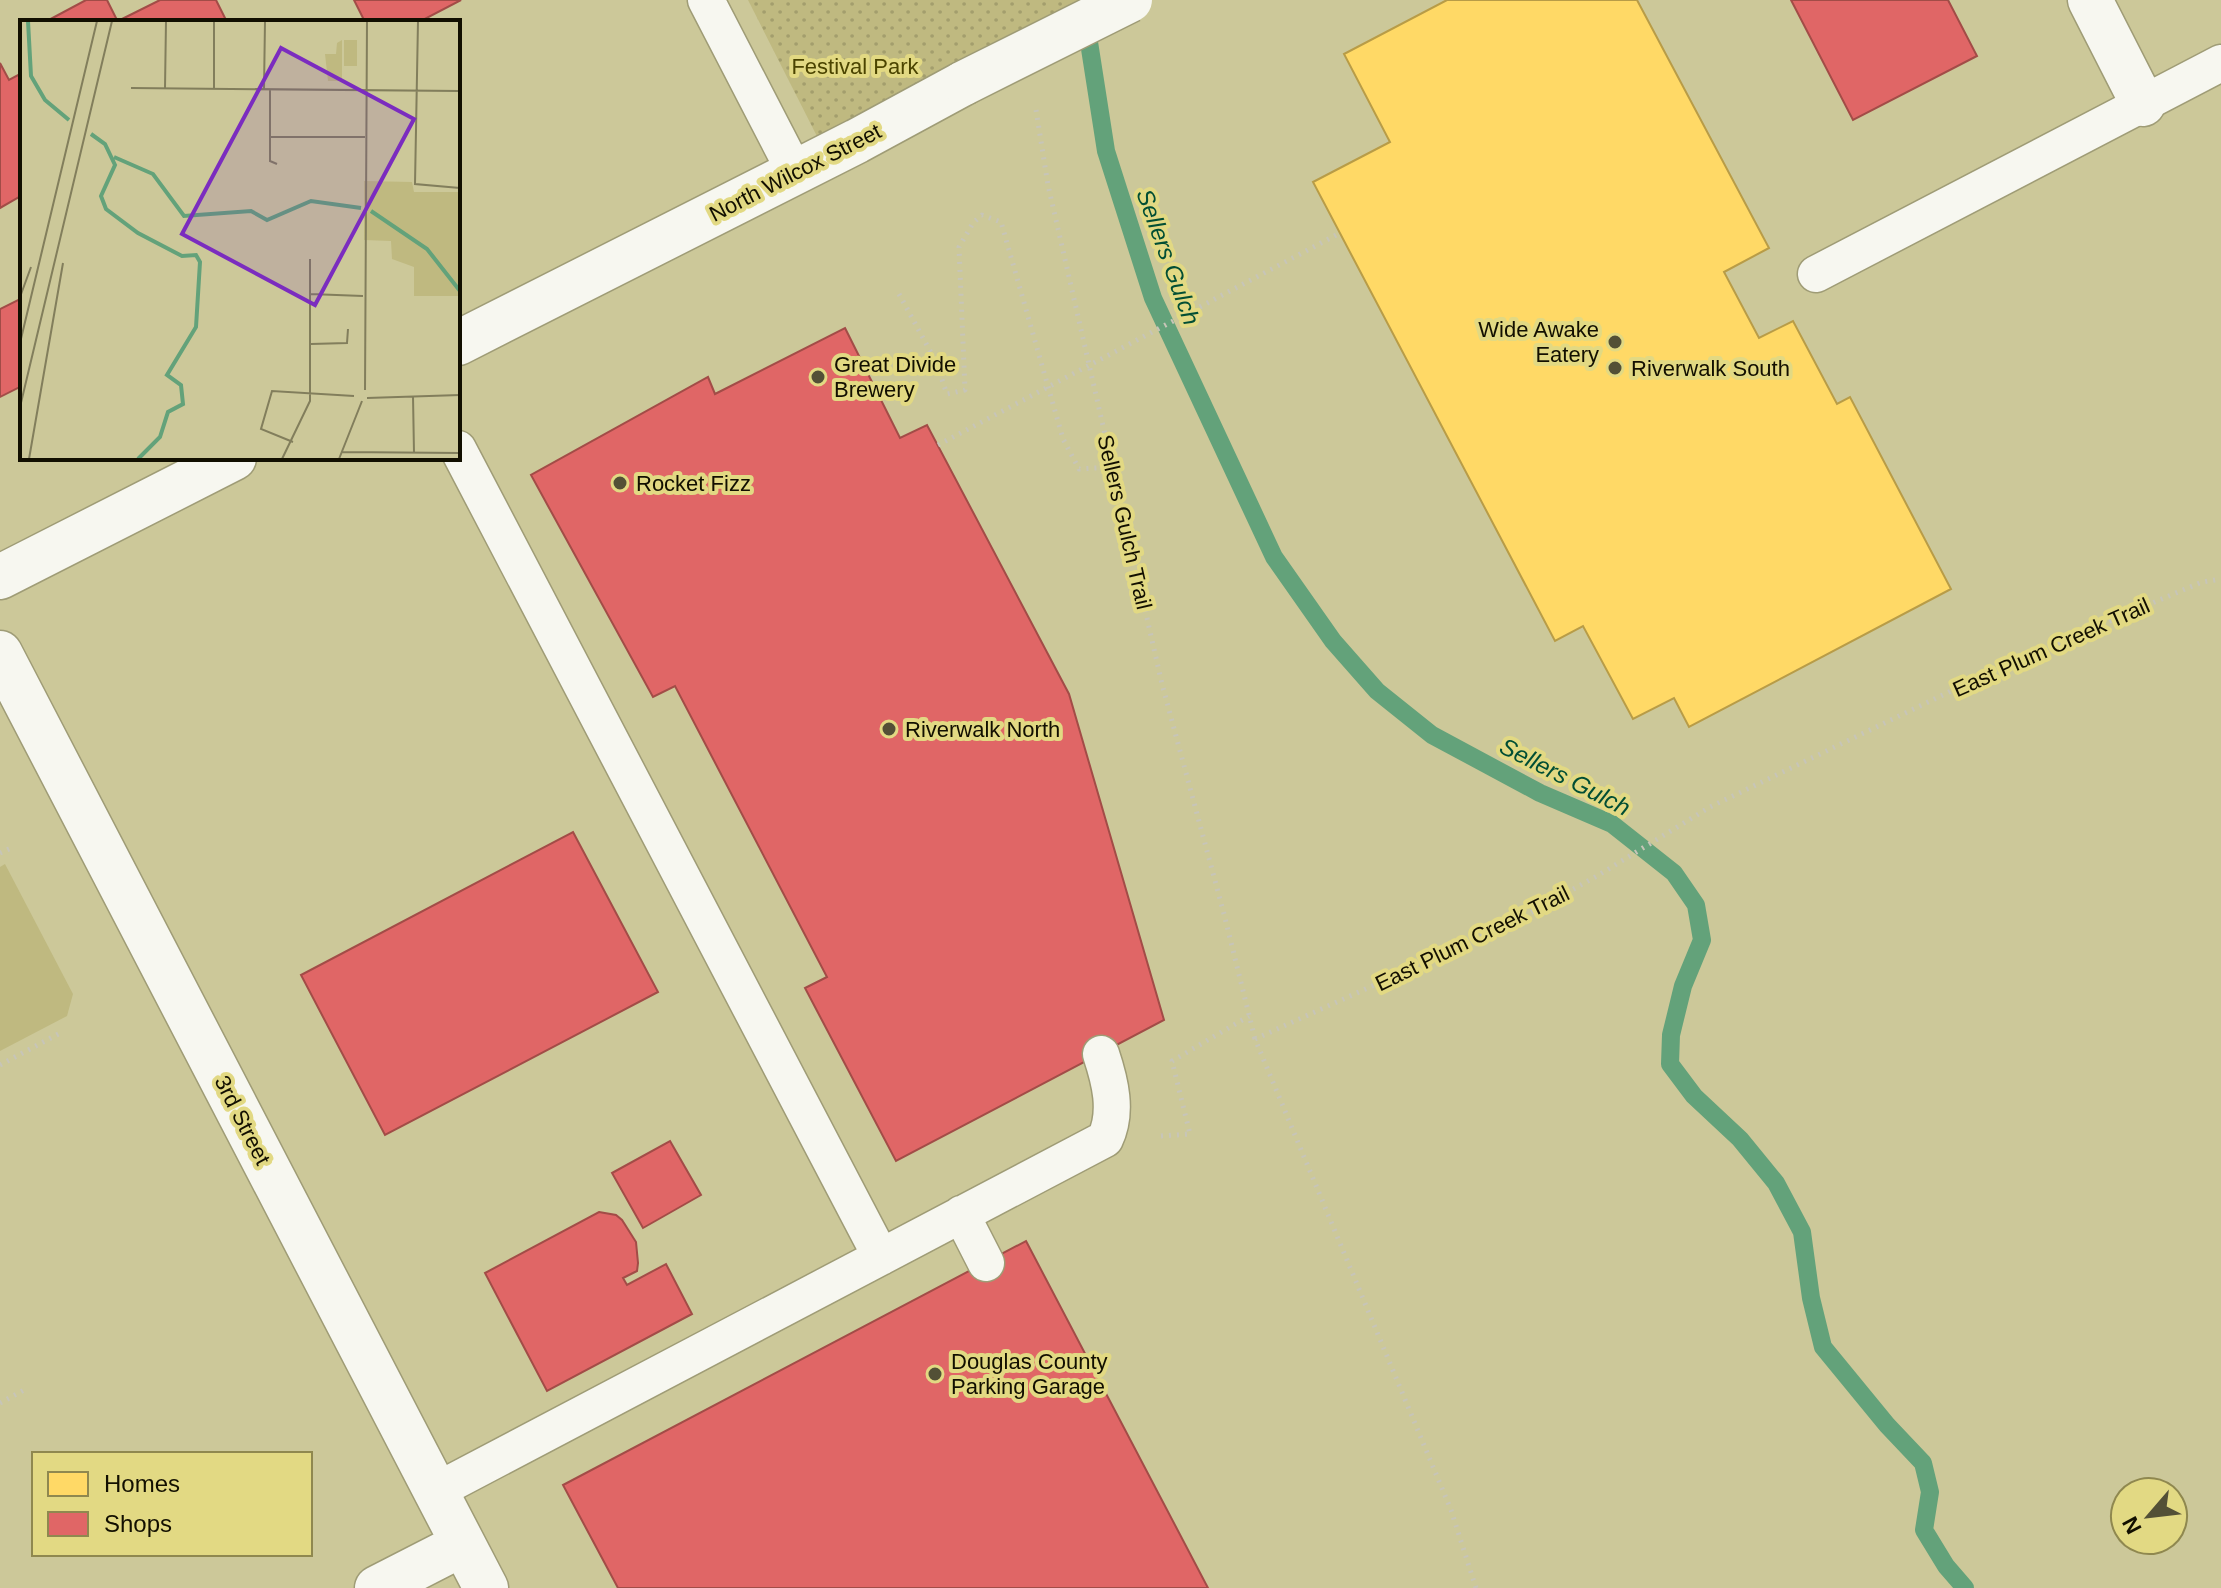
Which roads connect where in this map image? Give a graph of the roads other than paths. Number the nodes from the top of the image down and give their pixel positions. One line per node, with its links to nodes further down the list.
1 (706, 0): 6 (lane)
2 (1130, 0): 6 (street, North Wilcox Street, bridge)
3 (2090, 0): 5 (street)
4 (2221, 63): 5 (lane)
5 (2143, 104): 7 (lane)
6 (795, 172): 8 (street, North Wilcox Street)
7 (1816, 274)
8 (460, 342)
9 (460, 453): 15 (lane)
10 (230, 460): 11 (street)
11 (0, 577)
12 (0, 653): 17 (street, 3rd Street)
13 (1101, 1054): 14 (lane)
14 (961, 1214): 15 (lane); 16 (lane)
15 (881, 1257): 17 (lane)
16 (986, 1263)
17 (436, 1491): 18 (street, 3rd Street)
18 (463, 1544): 19 (street); 20 (street, 3rd Street)
19 (377, 1588)
20 (486, 1588)

